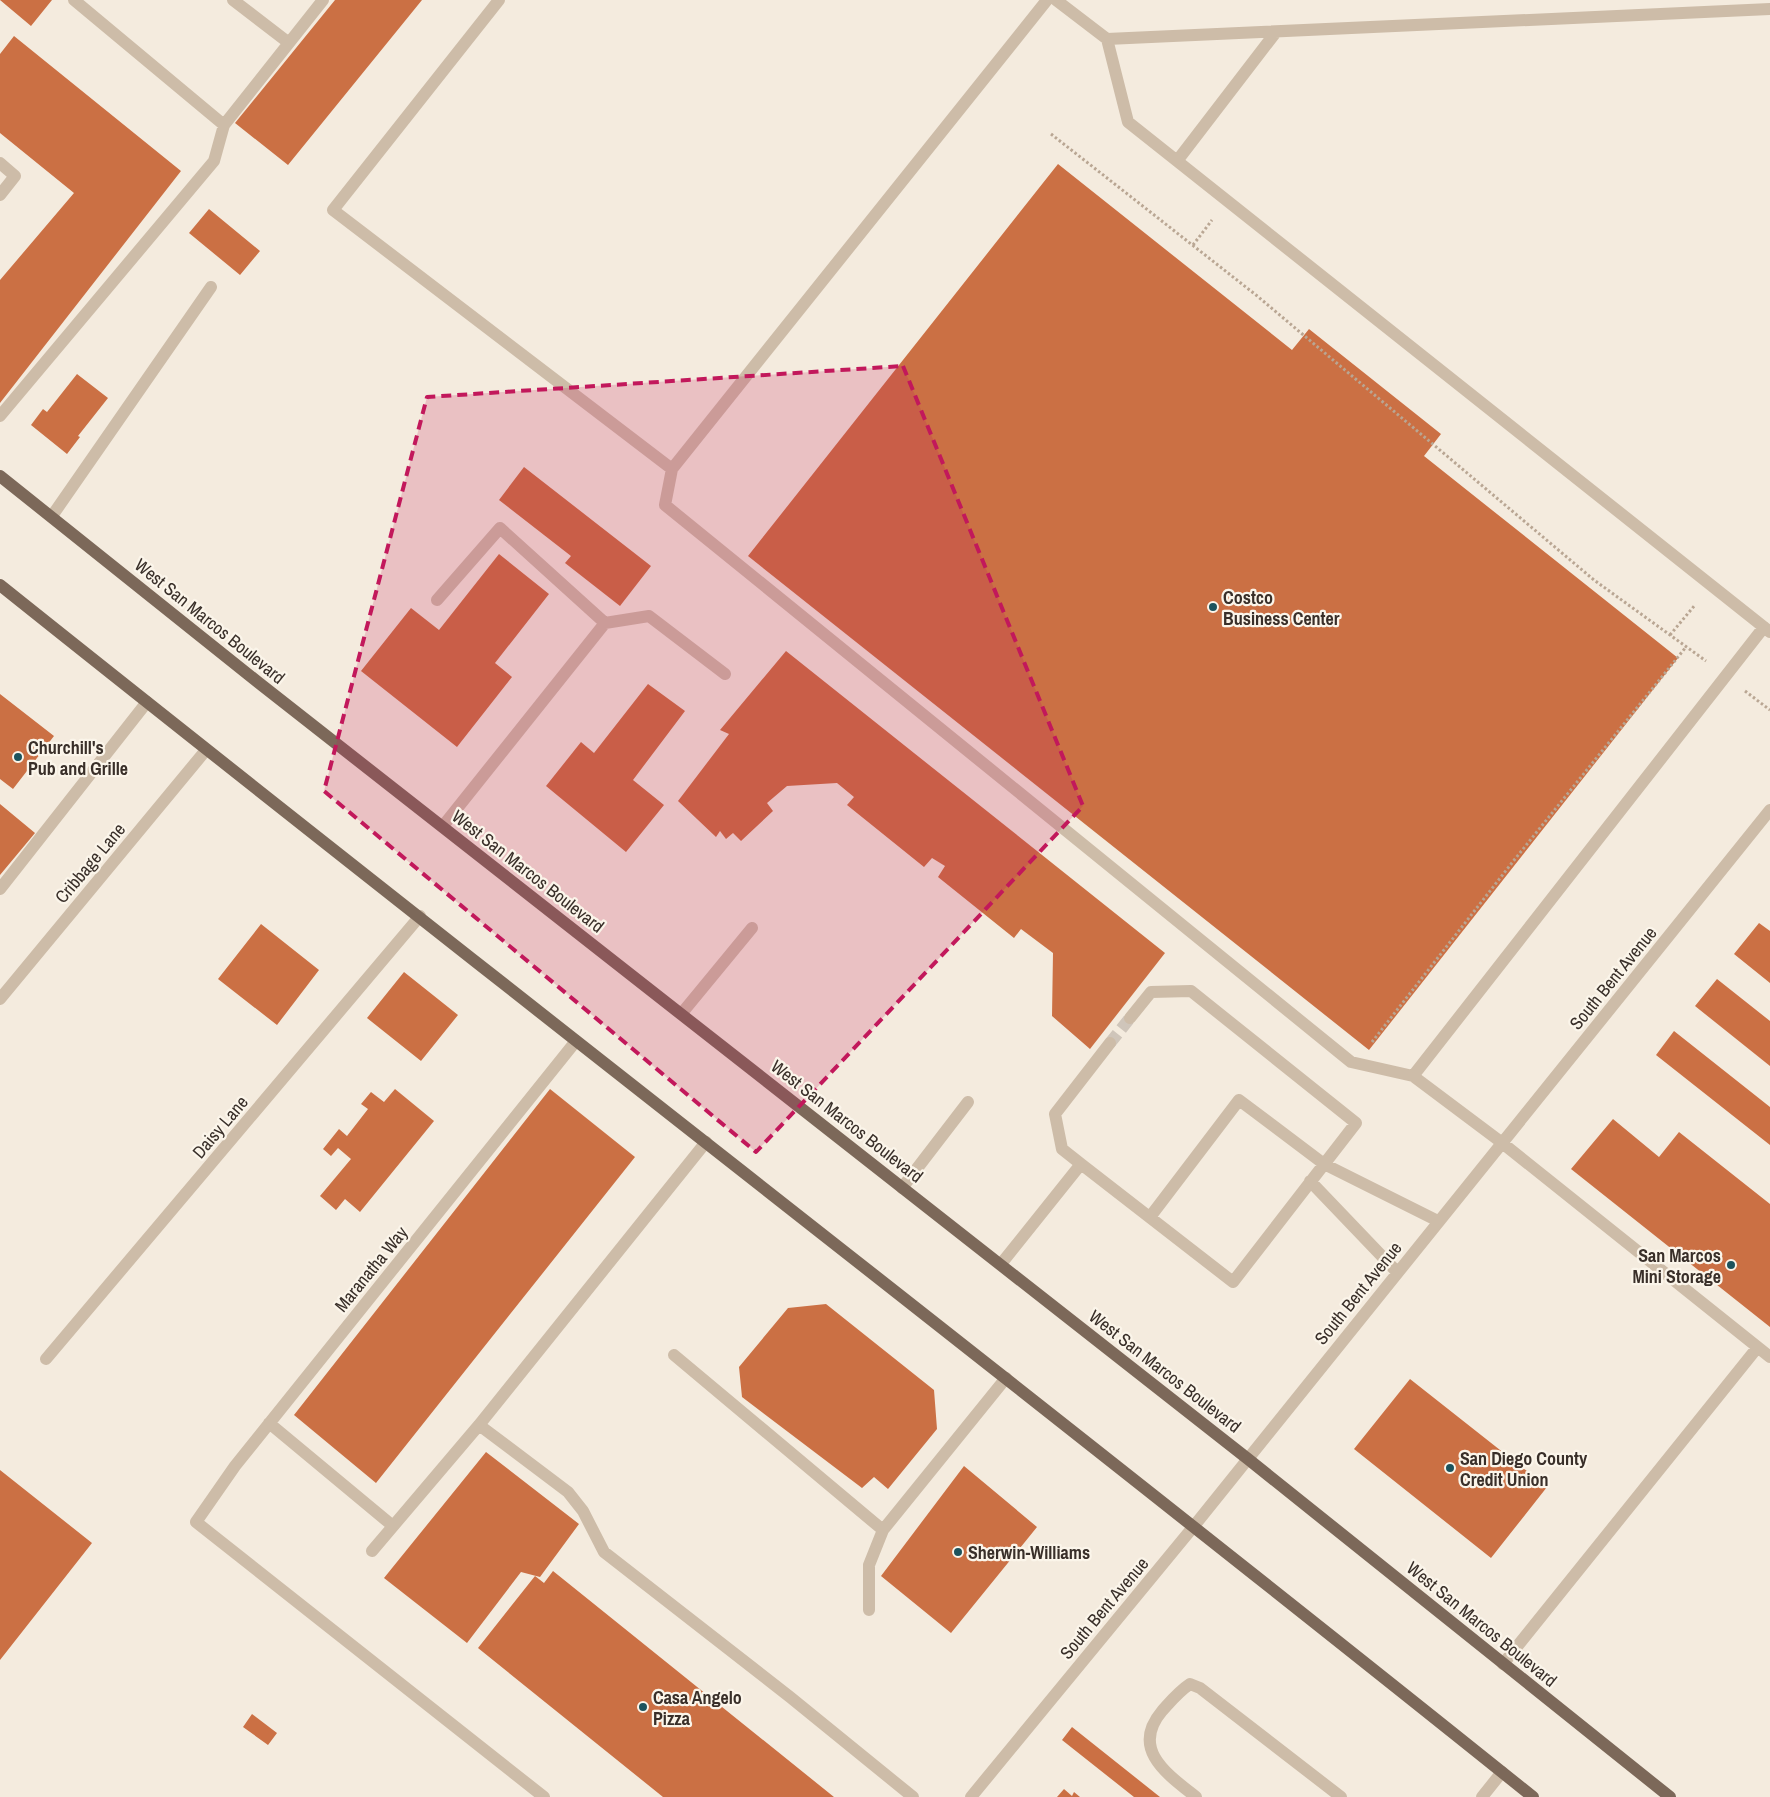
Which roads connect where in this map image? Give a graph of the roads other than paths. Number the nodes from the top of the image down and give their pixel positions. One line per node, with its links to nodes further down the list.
1 (74, 0): 11 (street)
2 (232, 0): 10 (street)
3 (323, 0): 10 (street)
4 (499, 0): 17 (street)
5 (1047, 0): 17 (street)
6 (1056, 0): 9 (street)
7 (1770, 9): 8 (street)
8 (1276, 32): 9 (street); 12 (street)
9 (1107, 39): 12 (street)
10 (289, 43): 11 (street)
11 (224, 125): 16 (street)
12 (1178, 161): 23 (street)
13 (0, 162): 14 (street)
14 (0, 195)
15 (211, 287): 19 (street)
16 (0, 416)
17 (672, 469): 37 (street)
18 (0, 476): 19 (main road, West San Marcos Boulevard)
19 (52, 516): 28 (main road, West San Marcos Boulevard)
20 (0, 585): 25 (main road)
21 (437, 600): 22 (street)
22 (604, 624): 24 (street); 28 (street)
23 (1767, 630): 37 (street)
24 (725, 674)
25 (147, 702): 26 (main road); 29 (street)
26 (206, 750): 30 (main road); 32 (street, Cribbage Lane)
27 (1770, 810): 40 (street, South Bent Avenue)
28 (443, 826): 33 (main road, West San Marcos Boulevard)
29 (0, 889)
30 (420, 916): 35 (main road); 52 (street, Daisy Lane)
31 (752, 928): 33 (street)
32 (0, 999)
33 (682, 1013): 44 (main road, West San Marcos Boulevard)
34 (1130, 1018): 42 (street)
35 (576, 1040): 39 (main road); 54 (street, Maranatha Way)
36 (1110, 1043): 41 (street)
37 (1413, 1076): 40 (street)
38 (968, 1102): 44 (street)
39 (706, 1142): 53 (main road); 55 (street)
40 (1501, 1142): 46 (street, South Bent Avenue); 49 (street)
41 (1081, 1164): 45 (street); 47 (street)
42 (1324, 1164): 43 (street); 45 (street); 46 (street)
43 (1310, 1182): 45 (street); 48 (street)
44 (902, 1188): 47 (main road, West San Marcos Boulevard)
45 (1150, 1217)
46 (1438, 1222): 48 (street, South Bent Avenue)
47 (1000, 1264): 56 (main road, West San Marcos Boulevard)
48 (1397, 1272): 56 (street, South Bent Avenue)
49 (1757, 1348): 51 (street); 62 (street)
50 (674, 1354): 59 (street)
51 (1770, 1357)
52 (46, 1359)
53 (1006, 1378): 58 (main road); 59 (street)
54 (269, 1423): 57 (street); 64 (street, Maranatha Way)
55 (478, 1424): 57 (street); 65 (street)
56 (1248, 1458): 58 (street, South Bent Avenue); 62 (main road, West San Marcos Boulevard)
57 (393, 1526): 60 (street)
58 (1194, 1526): 63 (main road); 66 (street, South Bent Avenue)
59 (883, 1530): 61 (street)
60 (372, 1551)
61 (869, 1610)
62 (1503, 1664): 71 (main road, West San Marcos Boulevard)
63 (1502, 1772): 69 (street); 70 (main road)
64 (544, 1797)
65 (913, 1797)
66 (971, 1797)
67 (1196, 1797): 68 (street)
68 (1341, 1797)
69 (1482, 1797)
70 (1533, 1797)
71 (1670, 1797)

